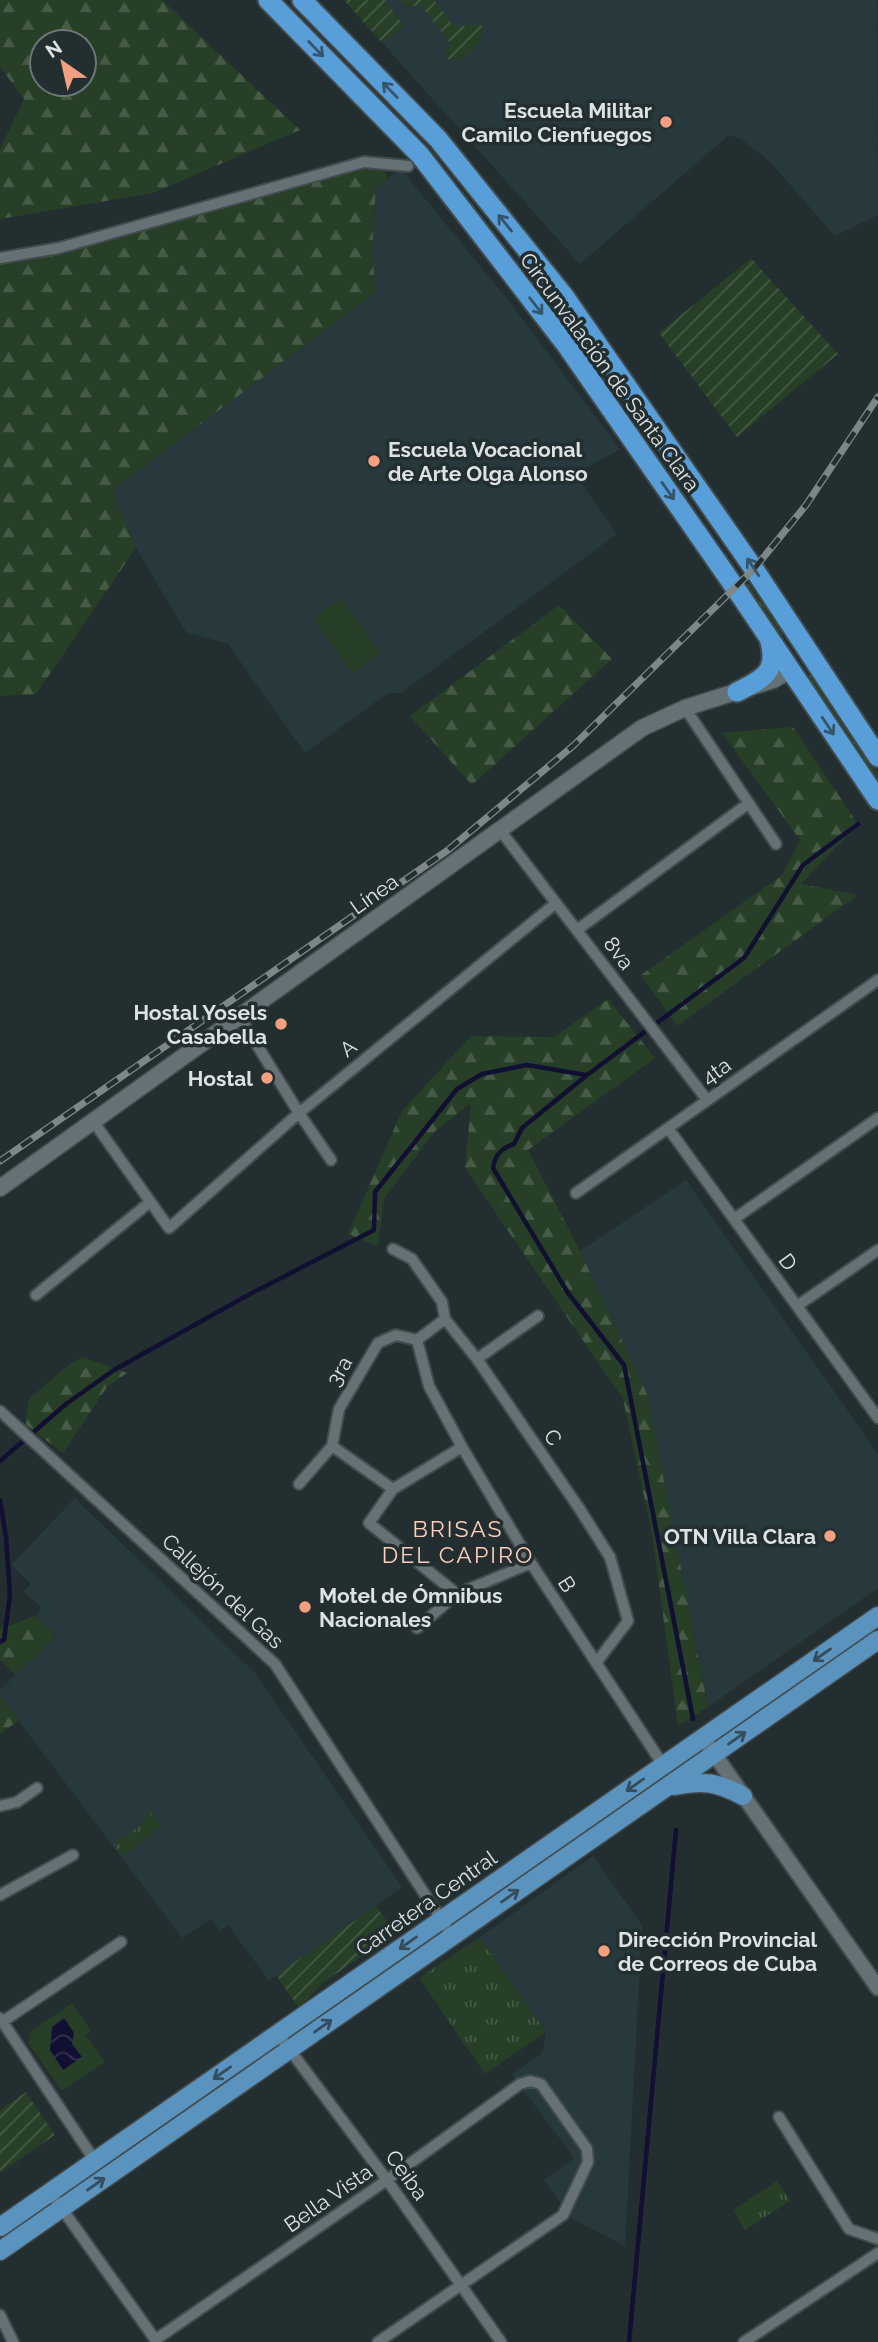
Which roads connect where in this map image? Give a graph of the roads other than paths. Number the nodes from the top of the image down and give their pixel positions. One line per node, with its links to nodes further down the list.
1 (268, 0): 4 (highway, Circunvalación de Santa Clara, one-way to 4)
2 (302, 0): 3 (highway, Circunvalación de Santa Clara, one-way to 2)
3 (438, 139): 4 (highway); 6 (highway, Circunvalación de Santa Clara, one-way to 3)
4 (414, 160): 5 (street); 7 (highway, Circunvalación de Santa Clara, one-way to 7)
5 (0, 258)
6 (790, 624): 8 (highway); 9 (highway, Circunvalación de Santa Clara)
7 (769, 640): 8 (highway, Circunvalación de Santa Clara); 10 (highway)
8 (790, 670): 9 (highway); 10 (main road, Línea); 13 (highway, Circunvalación de Santa Clara, one-way to 13)
9 (824, 678): 12 (highway, Circunvalación de Santa Clara)
10 (737, 692): 11 (main road, Línea)
11 (685, 708): 14 (street); 15 (main road, Línea)
12 (878, 757)
13 (878, 800)
14 (749, 803): 16 (street); 18 (street)
15 (500, 830): 17 (street, 8va); 20 (main road, Línea)
16 (776, 844)
17 (556, 903): 18 (street, 8va); 22 (street, A)
18 (577, 930): 21 (street, 8va)
19 (878, 980): 21 (street, 4ta)
20 (239, 1016): 22 (street); 24 (main road, Línea)
21 (707, 1100): 25 (street, 4ta)
22 (299, 1113): 26 (street); 29 (street, A)
23 (878, 1118): 30 (street)
24 (93, 1121): 27 (main road, Línea); 29 (street)
25 (668, 1128): 28 (street, 4ta); 30 (street, D)
26 (331, 1160)
27 (0, 1188)
28 (576, 1193)
29 (150, 1202): 33 (street)
30 (734, 1219): 34 (street, D)
31 (393, 1250): 36 (street, C)
32 (878, 1250): 34 (street)
33 (36, 1295)
34 (797, 1306): 40 (street, D)
35 (538, 1316): 38 (street)
36 (445, 1319): 37 (street); 38 (street, C)
37 (418, 1340): 41 (street, 3ra); 42 (street, B)
38 (477, 1359): 50 (street, C)
39 (0, 1410): 60 (street, Callejón del Gas)
40 (878, 1418)
41 (332, 1446): 43 (street); 44 (street)
42 (462, 1447): 44 (street); 45 (street, B)
43 (299, 1484)
44 (393, 1489): 46 (street)
45 (531, 1563): 46 (street); 50 (street, B)
46 (457, 1594): 48 (street)
47 (878, 1616): 51 (main road, Carretera Central, one-way to 51)
48 (417, 1628)
49 (878, 1640): 52 (main road, Carretera Central, one-way to 49)
50 (596, 1662): 53 (street, B)
51 (703, 1738): 52 (street); 53 (main road, Carretera Central)
52 (714, 1754): 55 (main road, Carretera Central); 56 (street)
53 (663, 1765): 60 (main road, Carretera Central, one-way to 60)
54 (37, 1788): 57 (street)
55 (664, 1789): 56 (main road); 61 (main road, Carretera Central, one-way to 55)
56 (743, 1796): 63 (street)
57 (0, 1806)
58 (73, 1854): 59 (street)
59 (0, 1895)
60 (442, 1920): 61 (street, Callejón del Gas); 65 (main road, Carretera Central, one-way to 65)
61 (452, 1936): 66 (main road, Carretera Central, one-way to 61)
62 (121, 1942): 64 (street)
63 (878, 1988)
64 (1, 2020): 68 (street)
65 (278, 2034): 66 (street, Ceiba); 68 (main road, Carretera Central, one-way to 68)
66 (290, 2049): 69 (street, Ceiba); 71 (main road, Carretera Central, one-way to 66)
67 (779, 2118): 73 (street)
68 (95, 2161): 70 (main road, Carretera Central)
69 (387, 2180): 76 (street, Ceiba); 76 (street, Bella Vista); 78 (street, Bella Vista)
70 (51, 2192): 71 (street); 72 (main road, Carretera Central)
71 (62, 2208): 74 (main road, Carretera Central); 78 (street)
72 (0, 2227)
73 (878, 2239)
74 (0, 2251)
75 (878, 2253): 82 (street)
76 (462, 2285): 80 (street); 81 (street, Ceiba)
77 (0, 2315): 79 (street)
78 (156, 2341)
79 (13, 2342)
80 (378, 2342)
81 (501, 2342)
82 (744, 2342)

